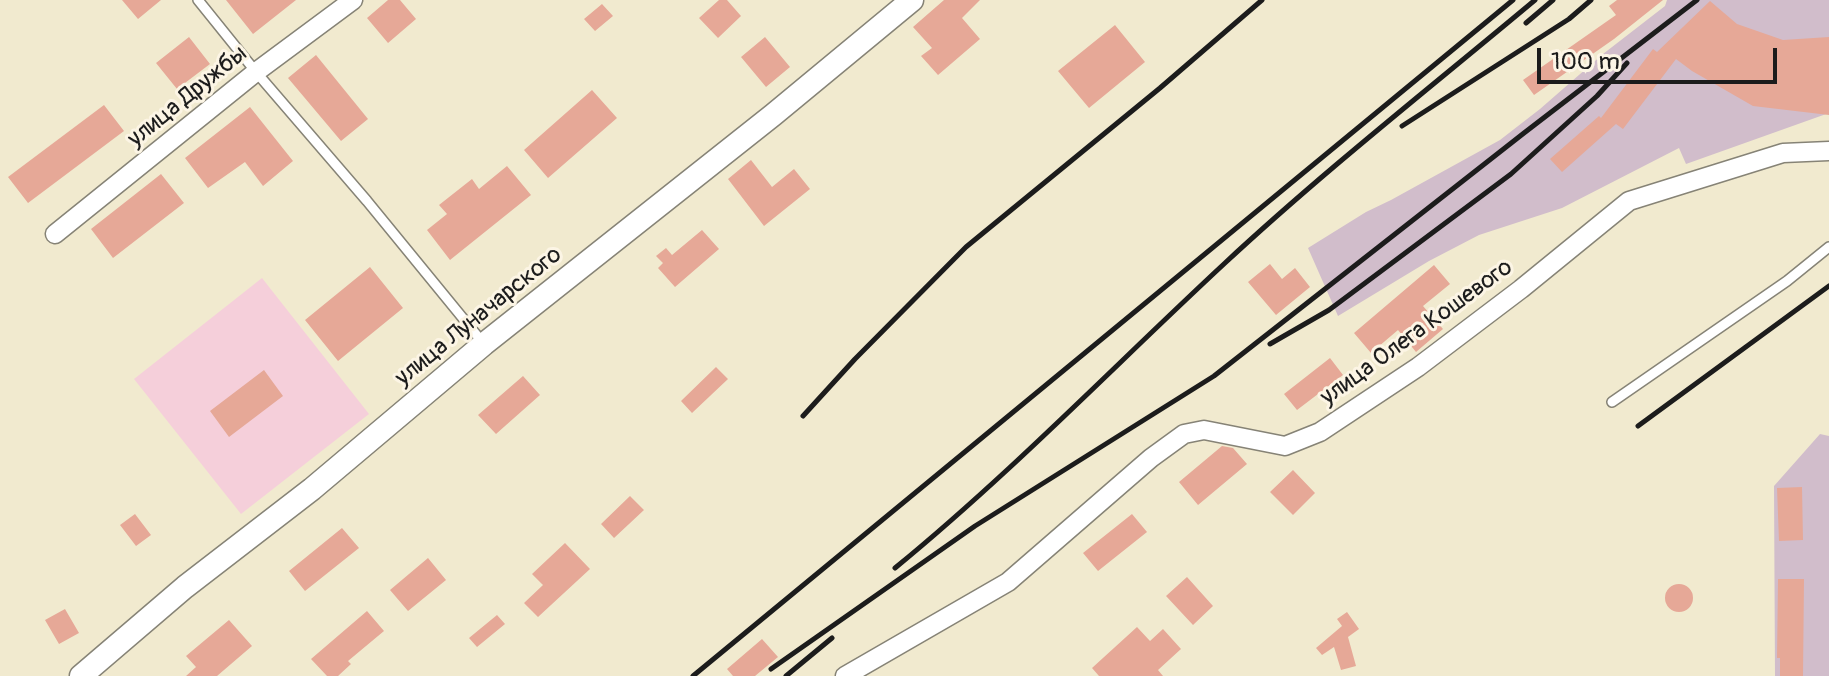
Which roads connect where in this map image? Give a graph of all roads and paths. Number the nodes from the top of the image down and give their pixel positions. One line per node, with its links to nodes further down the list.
1 (198, 0): 4 (lane)
2 (353, 0): 4 (street, улица Дружбы)
3 (912, 0): 8 (street, улица Луначарского)
4 (256, 72): 6 (street, улица Дружбы); 8 (lane)
5 (1829, 151): 11 (street, улица Олега Кошевого)
6 (55, 234)
7 (1829, 247): 9 (lane)
8 (484, 344): 10 (street, улица Луначарского)
9 (1612, 402)
10 (81, 676)
11 (845, 676)

